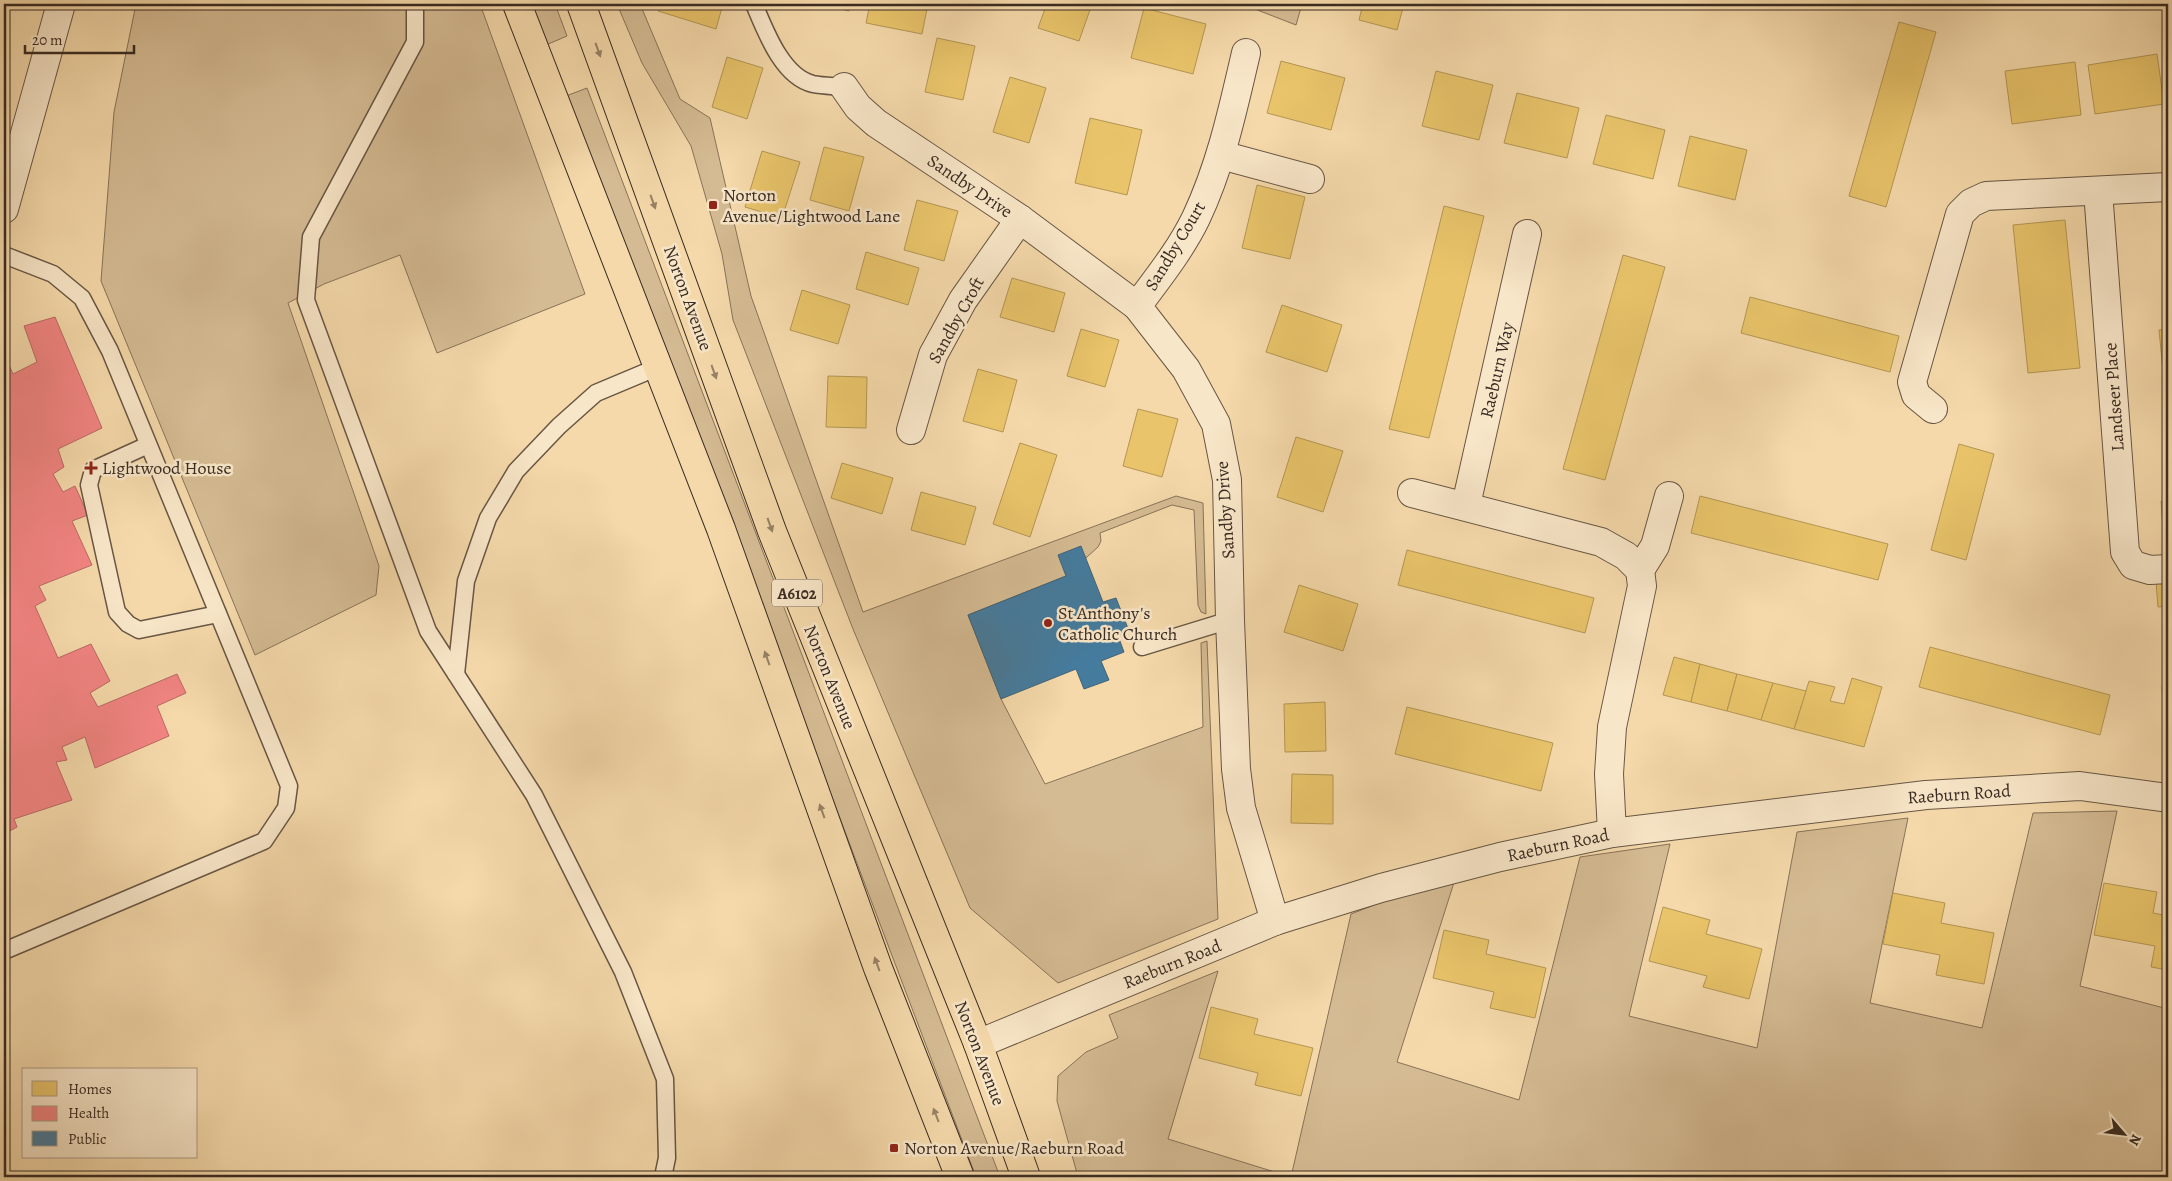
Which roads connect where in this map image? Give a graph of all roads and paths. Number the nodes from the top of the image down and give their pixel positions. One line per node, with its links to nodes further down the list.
1 (61, 4): 12 (street)
2 (415, 4): 29 (lane)
3 (517, 4): 17 (highway, A6102)
4 (581, 4): 34 (highway, Norton Avenue / A6102, one-way to 34)
5 (754, 4): 7 (lane)
6 (1246, 53): 8 (street, Sandby Court)
7 (844, 87): 13 (street, Sandby Drive)
8 (1221, 155): 9 (street); 16 (street, Sandby Court)
9 (1310, 179)
10 (2168, 187): 11 (street)
11 (2098, 191): 18 (street); 24 (street, Landseer Place)
12 (4, 209)
13 (1020, 220): 16 (street, Sandby Drive); 19 (street, Sandby Croft)
14 (1527, 234): 23 (street, Raeburn Way)
15 (4, 255): 20 (lane)
16 (1136, 306): 27 (street, Sandby Drive)
17 (658, 367): 29 (lane); 36 (highway, A6102, one-way to 17)
18 (1933, 409)
19 (911, 430)
20 (148, 445): 26 (lane); 26 (lane)
21 (1412, 493): 23 (street)
22 (1669, 496): 25 (street)
23 (1466, 505): 25 (street)
24 (2168, 569)
25 (1640, 570): 31 (street)
26 (218, 614): 33 (lane)
27 (1230, 620): 28 (lane); 32 (street, Sandby Drive)
28 (1142, 647)
29 (456, 674): 35 (lane)
30 (2168, 798): 31 (street, Raeburn Road)
31 (1612, 833): 32 (street, Raeburn Road)
32 (1275, 921): 34 (street, Raeburn Road)
33 (4, 951)
34 (978, 1044): 37 (highway, Norton Avenue / A6102)
35 (663, 1177)
36 (960, 1177)
37 (1026, 1177)

